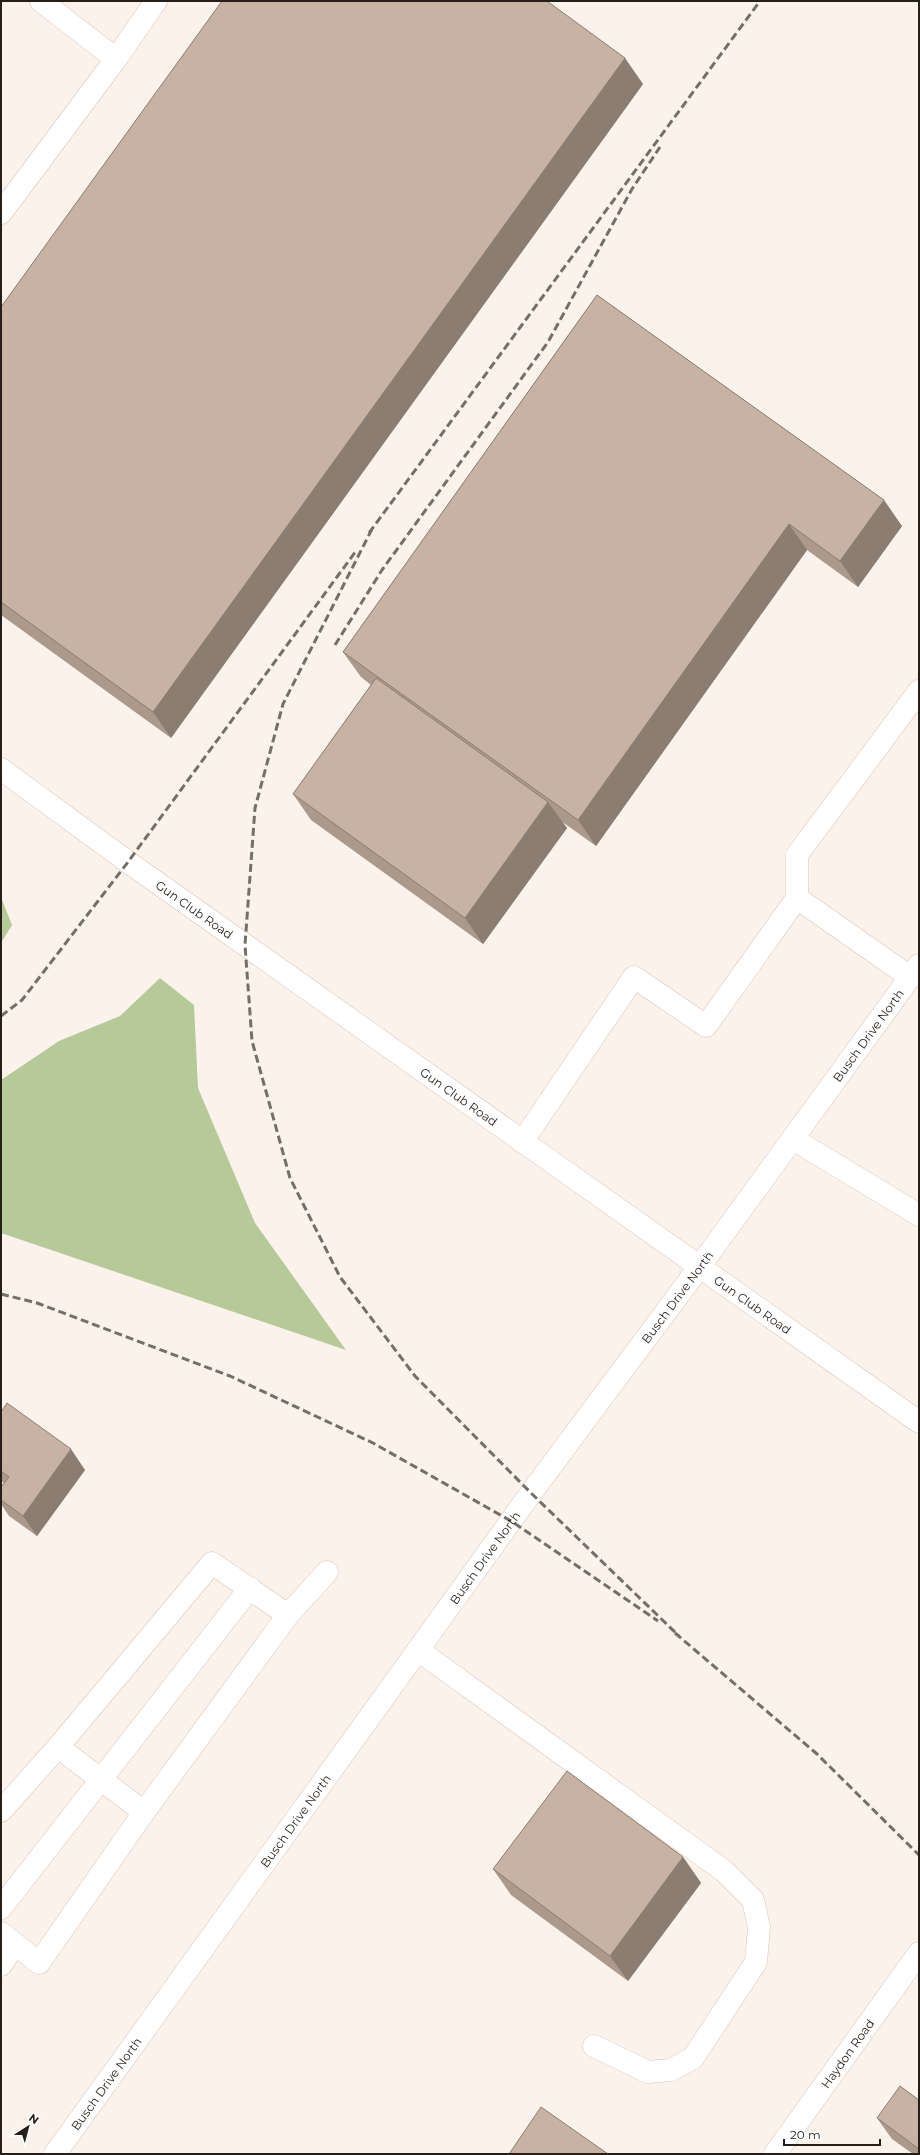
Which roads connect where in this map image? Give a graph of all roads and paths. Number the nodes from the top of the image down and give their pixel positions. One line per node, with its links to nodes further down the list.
1 (41, 1): 3 (street)
2 (156, 1): 3 (street)
3 (116, 59): 4 (street)
4 (1, 212)
5 (919, 691): 7 (street)
6 (1, 769): 10 (street, Gun Club Road)
7 (797, 898): 8 (street); 10 (street)
8 (915, 971): 9 (street, Busch Drive North)
9 (793, 1139): 11 (street); 12 (street, Busch Drive North)
10 (522, 1142): 12 (street, Gun Club Road)
11 (919, 1216)
12 (700, 1266): 13 (street, Gun Club Road); 17 (street, Busch Drive North)
13 (919, 1422)
14 (327, 1572): 16 (street)
15 (250, 1588): 16 (street); 18 (street); 19 (street)
16 (288, 1615): 21 (street)
17 (418, 1650): 26 (street); 27 (street, Busch Drive North)
18 (58, 1747): 19 (street); 20 (street)
19 (101, 1780): 21 (street); 22 (street)
20 (1, 1811)
21 (144, 1812): 23 (street)
22 (1, 1908)
23 (8, 1939): 25 (street)
24 (919, 1952): 28 (street, Haydon Road)
25 (1, 1966)
26 (594, 2046)
27 (55, 2154)
28 (775, 2154)

